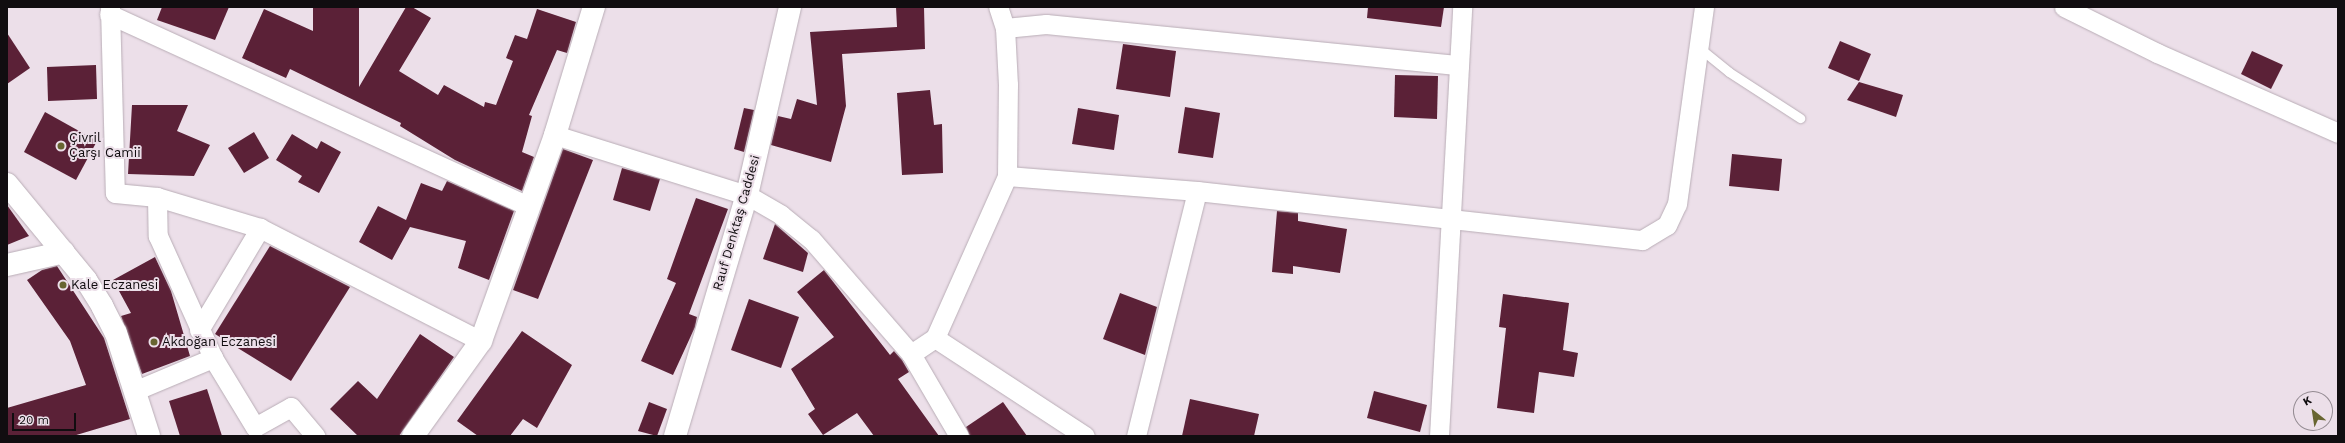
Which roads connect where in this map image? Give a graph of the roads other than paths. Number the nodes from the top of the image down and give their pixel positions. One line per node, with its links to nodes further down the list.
1 (594, 7): 13 (street)
2 (790, 7): 17 (street, Rauf Denktaş Caddesi)
3 (998, 7): 8 (street)
4 (1462, 7): 10 (street)
5 (1704, 7): 9 (street)
6 (2064, 7): 12 (street)
7 (109, 11): 18 (street); 19 (street)
8 (1005, 28): 10 (street); 14 (street)
9 (1696, 45): 11 (lane); 20 (street)
10 (1459, 65): 20 (street)
11 (1800, 118)
12 (2338, 132)
13 (556, 135): 17 (street); 19 (street)
14 (1006, 176): 16 (street); 25 (street)
15 (7, 184): 22 (street)
16 (1197, 191): 20 (street); 36 (street)
17 (747, 195): 27 (street); 33 (street, Rauf Denktaş Caddesi)
18 (157, 197): 21 (street); 24 (street)
19 (529, 206): 26 (street)
20 (1451, 219): 37 (street)
21 (260, 228): 24 (street); 26 (street)
22 (64, 252): 23 (street); 29 (street)
23 (7, 265)
24 (199, 330): 28 (street)
25 (935, 338): 27 (street); 35 (street)
26 (481, 341): 32 (street)
27 (911, 354): 34 (street)
28 (213, 358): 29 (street); 31 (street)
29 (134, 390): 30 (street)
30 (149, 436)
31 (315, 436)
32 (413, 436)
33 (675, 436)
34 (959, 436)
35 (1085, 436)
36 (1136, 436)
37 (1439, 436)

